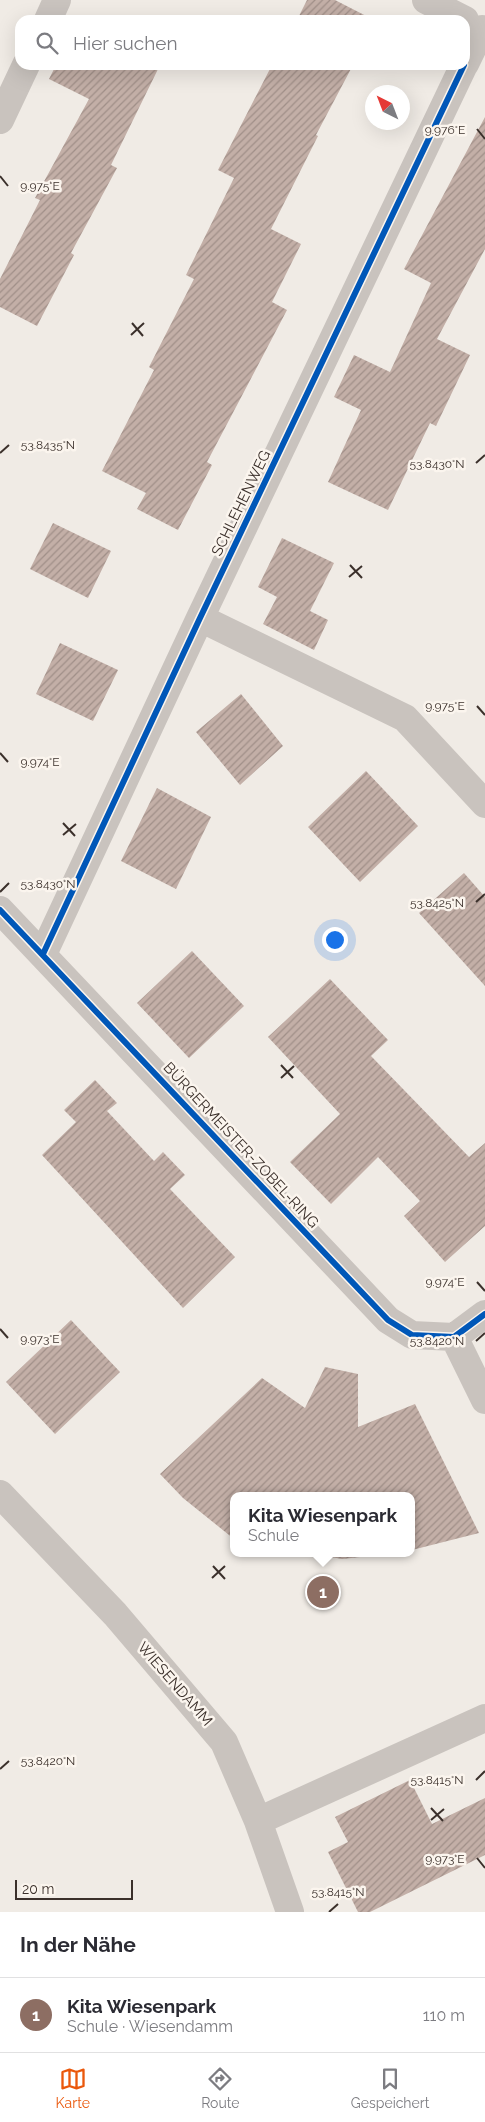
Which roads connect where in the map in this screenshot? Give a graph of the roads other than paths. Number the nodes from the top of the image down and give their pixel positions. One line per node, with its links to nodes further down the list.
1 (57, 0): 3 (street)
2 (426, 0): 4 (street)
3 (50, 15)
4 (455, 15)
5 (474, 25): 6 (street, SCHLEHENWEG)
6 (470, 42)
7 (24, 70): 9 (street)
8 (462, 70): 10 (street, SCHLEHENWEG)
9 (0, 120)
10 (200, 618): 11 (street); 13 (street, SCHLEHENWEG)
11 (485, 804)
12 (0, 910): 13 (street, BÜRGERMEISTER-ZOBEL-RING)
13 (43, 954): 15 (street, BÜRGERMEISTER-ZOBEL-RING)
14 (485, 1314): 15 (street)
15 (454, 1337): 16 (street)
16 (485, 1400)
17 (0, 1494): 19 (street, WIESENDAMM)
18 (485, 1718): 19 (street)
19 (258, 1821): 20 (street, WIESENDAMM)
20 (290, 1912)

